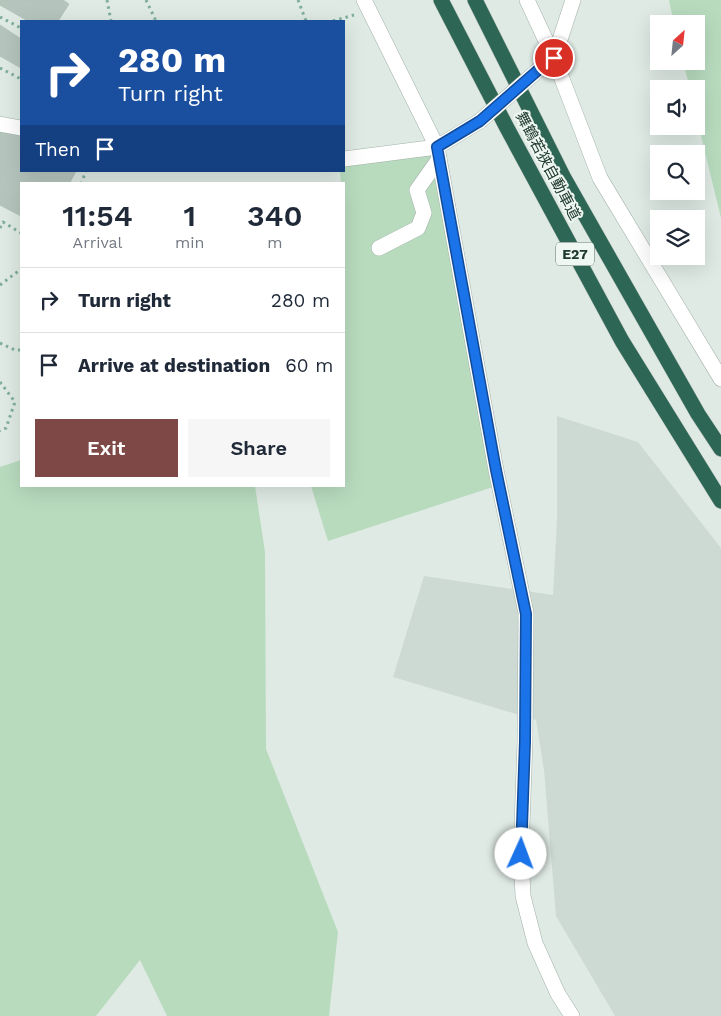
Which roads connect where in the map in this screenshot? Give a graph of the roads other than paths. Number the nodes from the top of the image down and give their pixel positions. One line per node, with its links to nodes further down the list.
1 (441, 0): 14 (highway, 舞鶴若狭自動車道 / E27)
2 (475, 0): 13 (highway, 舞鶴若狭自動車道 / E27)
3 (527, 0): 6 (street)
4 (573, 0): 6 (street)
5 (367, 5): 9 (street)
6 (549, 61): 9 (street, bridge); 12 (street)
7 (0, 124): 8 (street)
8 (20, 128)
9 (438, 153): 10 (street); 11 (street); 15 (street)
10 (345, 159)
11 (379, 248)
12 (721, 379)
13 (721, 449)
14 (721, 501)
15 (572, 1016)

